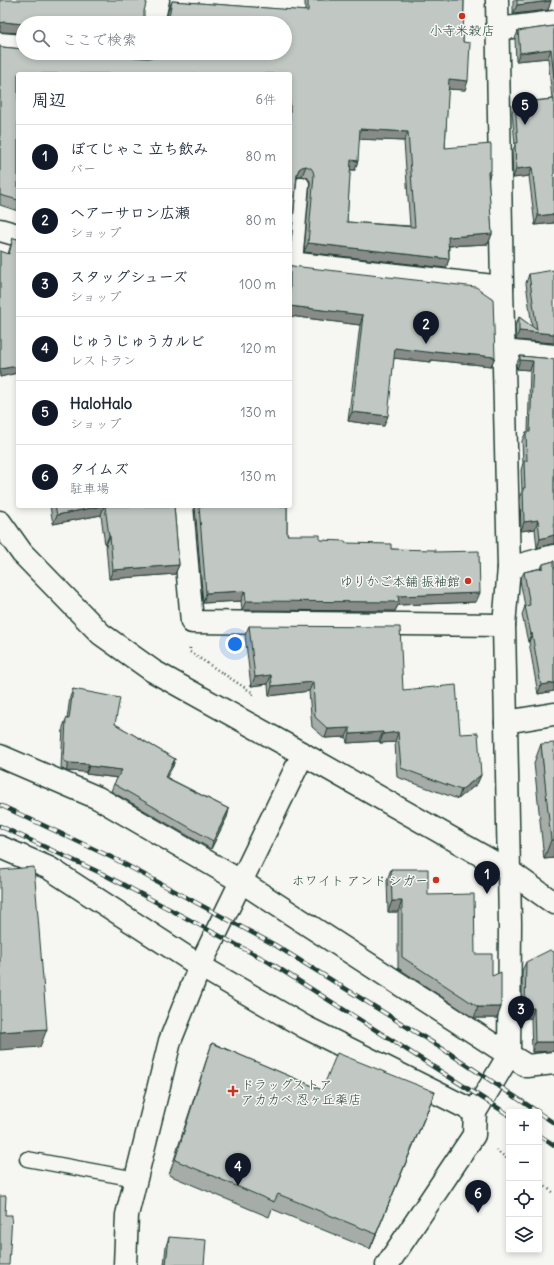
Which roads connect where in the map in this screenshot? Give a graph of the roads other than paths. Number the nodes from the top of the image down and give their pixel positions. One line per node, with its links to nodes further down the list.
1 (158, 0): 3 (street)
2 (497, 0): 5 (street)
3 (155, 16)
4 (554, 22): 5 (street)
5 (497, 29): 12 (street)
6 (0, 44): 7 (street)
7 (16, 45)
8 (302, 184): 11 (lane)
9 (0, 230): 10 (street)
10 (16, 234)
11 (293, 263): 12 (street)
12 (502, 287): 13 (street)
13 (503, 351): 14 (street); 18 (street)
14 (554, 356)
15 (182, 508): 19 (street)
16 (0, 522): 22 (street)
17 (554, 556): 18 (street)
18 (509, 568): 19 (street)
19 (504, 625): 21 (street)
20 (554, 714): 21 (street)
21 (506, 722): 25 (street)
22 (303, 754): 25 (street); 26 (street)
23 (0, 756): 26 (street)
24 (0, 847): 28 (street)
25 (509, 871): 27 (street); 29 (street)
26 (242, 882): 28 (street); 29 (street)
27 (554, 903)
28 (200, 966): 31 (street); 33 (street)
29 (509, 1055): 30 (street); 31 (street)
30 (554, 1063)
31 (475, 1112): 35 (street)
32 (27, 1159): 33 (lane)
33 (136, 1179): 34 (street)
34 (125, 1265)
35 (387, 1265)

